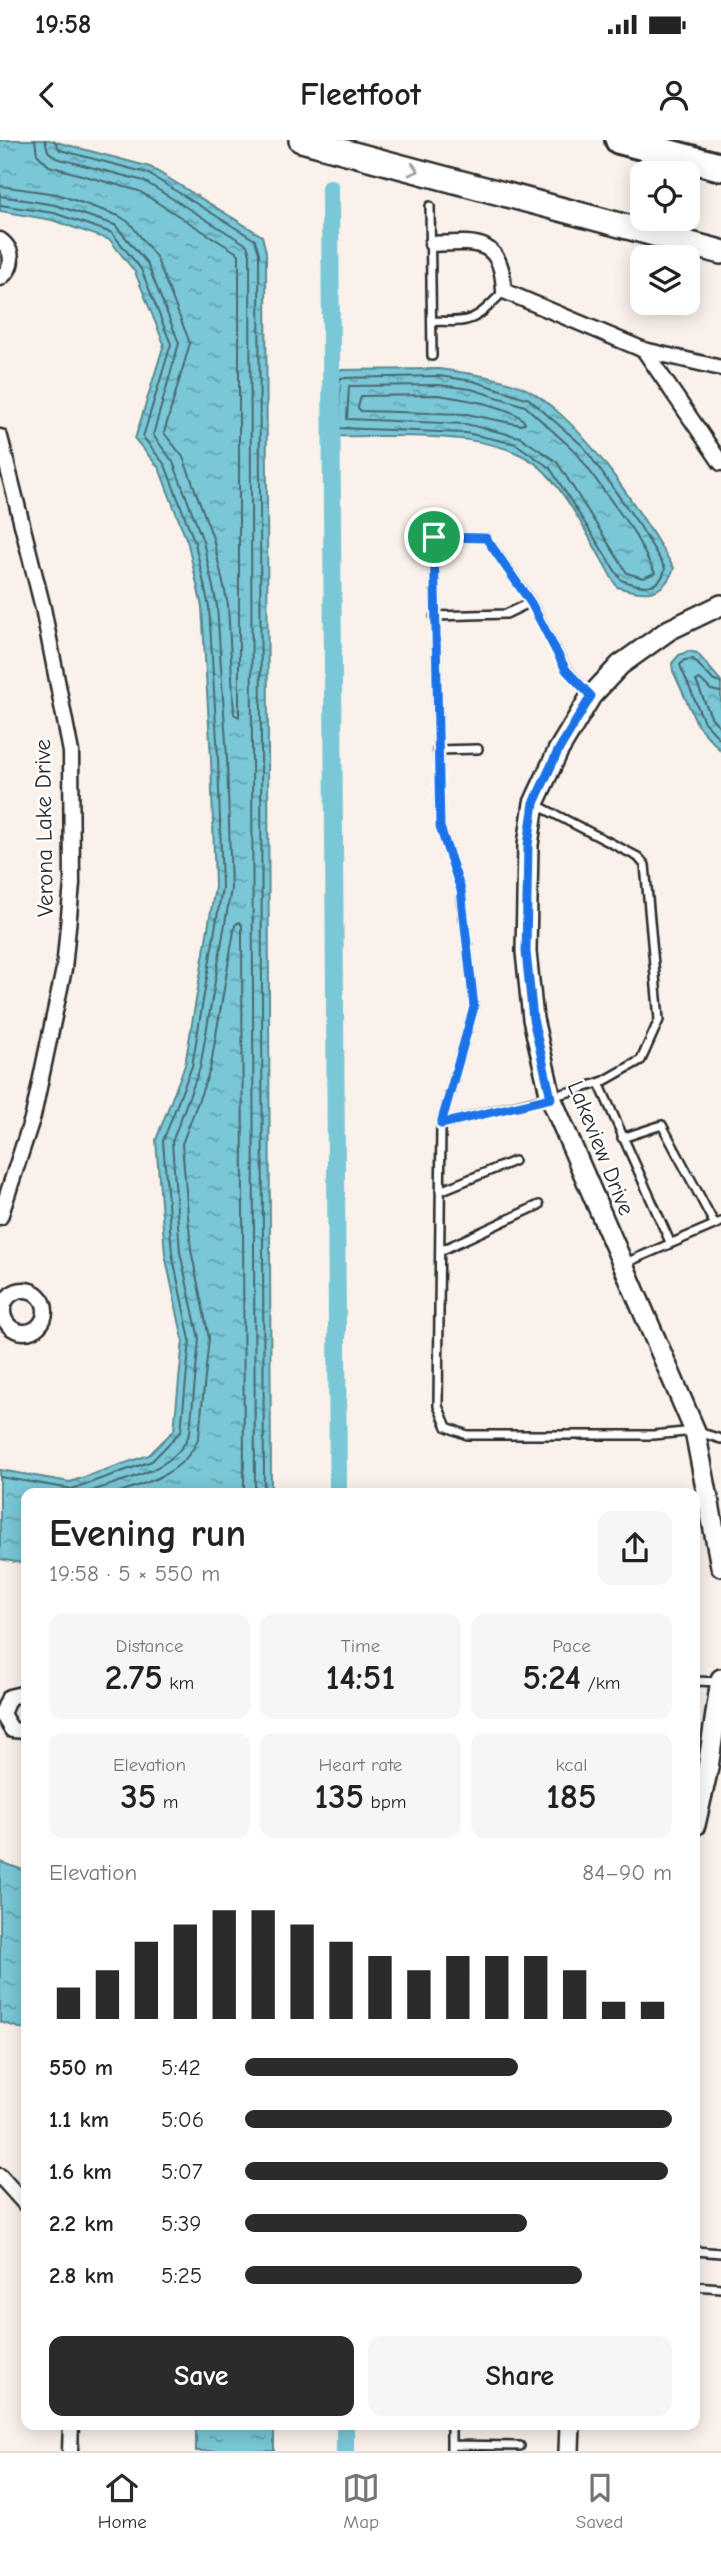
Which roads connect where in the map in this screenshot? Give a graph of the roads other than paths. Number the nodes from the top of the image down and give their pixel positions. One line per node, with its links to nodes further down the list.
1 (301, 140): 7 (main road, one-way to 7)
2 (619, 140): 3 (highway)
3 (721, 167)
4 (430, 206): 6 (lane)
5 (0, 240): 8 (street)
6 (432, 244): 9 (street); 10 (lane)
7 (721, 252)
8 (0, 278)
9 (504, 291): 10 (lane); 11 (street)
10 (432, 321): 12 (lane)
11 (644, 350): 13 (street); 15 (street)
12 (432, 356)
13 (721, 368)
14 (0, 438): 30 (street, Verona Lake Drive)
15 (721, 462)
16 (531, 603): 18 (lane); 18 (lane); 19 (lane)
17 (721, 606): 19 (street, Lakeview Drive)
18 (434, 616): 21 (lane)
19 (591, 696): 22 (street, Lakeview Drive)
20 (478, 749): 21 (lane)
21 (437, 750): 25 (lane)
22 (534, 803): 23 (lane); 24 (street, Lakeview Drive)
23 (599, 1083): 24 (lane); 26 (lane)
24 (551, 1098): 25 (lane); 34 (street, Lakeview Drive)
25 (441, 1124): 28 (lane)
26 (622, 1138): 31 (lane); 32 (lane)
27 (514, 1161): 28 (lane)
28 (440, 1192): 33 (lane)
29 (538, 1205): 33 (lane)
30 (0, 1217)
31 (718, 1223): 32 (lane)
32 (670, 1242): 34 (lane)
33 (440, 1251): 35 (lane)
34 (622, 1265): 35 (street, Lakeview Drive)
35 (695, 1431): 36 (lane); 37 (street, Lakeview Drive)
36 (721, 1439)
37 (721, 1566)
38 (700, 1681): 39 (lane)
39 (721, 1681): 43 (street)
40 (21, 1693): 41 (street)
41 (2, 1701): 42 (street)
42 (21, 1732)
43 (700, 1803)
44 (0, 2175): 45 (street)
45 (21, 2199)
46 (700, 2251): 47 (lane)
47 (721, 2253)
48 (700, 2286): 49 (lane)
49 (721, 2288)
50 (71, 2430): 55 (street)
51 (451, 2430): 54 (lane)
52 (570, 2430): 56 (street)
53 (520, 2446): 54 (lane)
54 (451, 2448)
55 (71, 2451)
56 (569, 2451)

